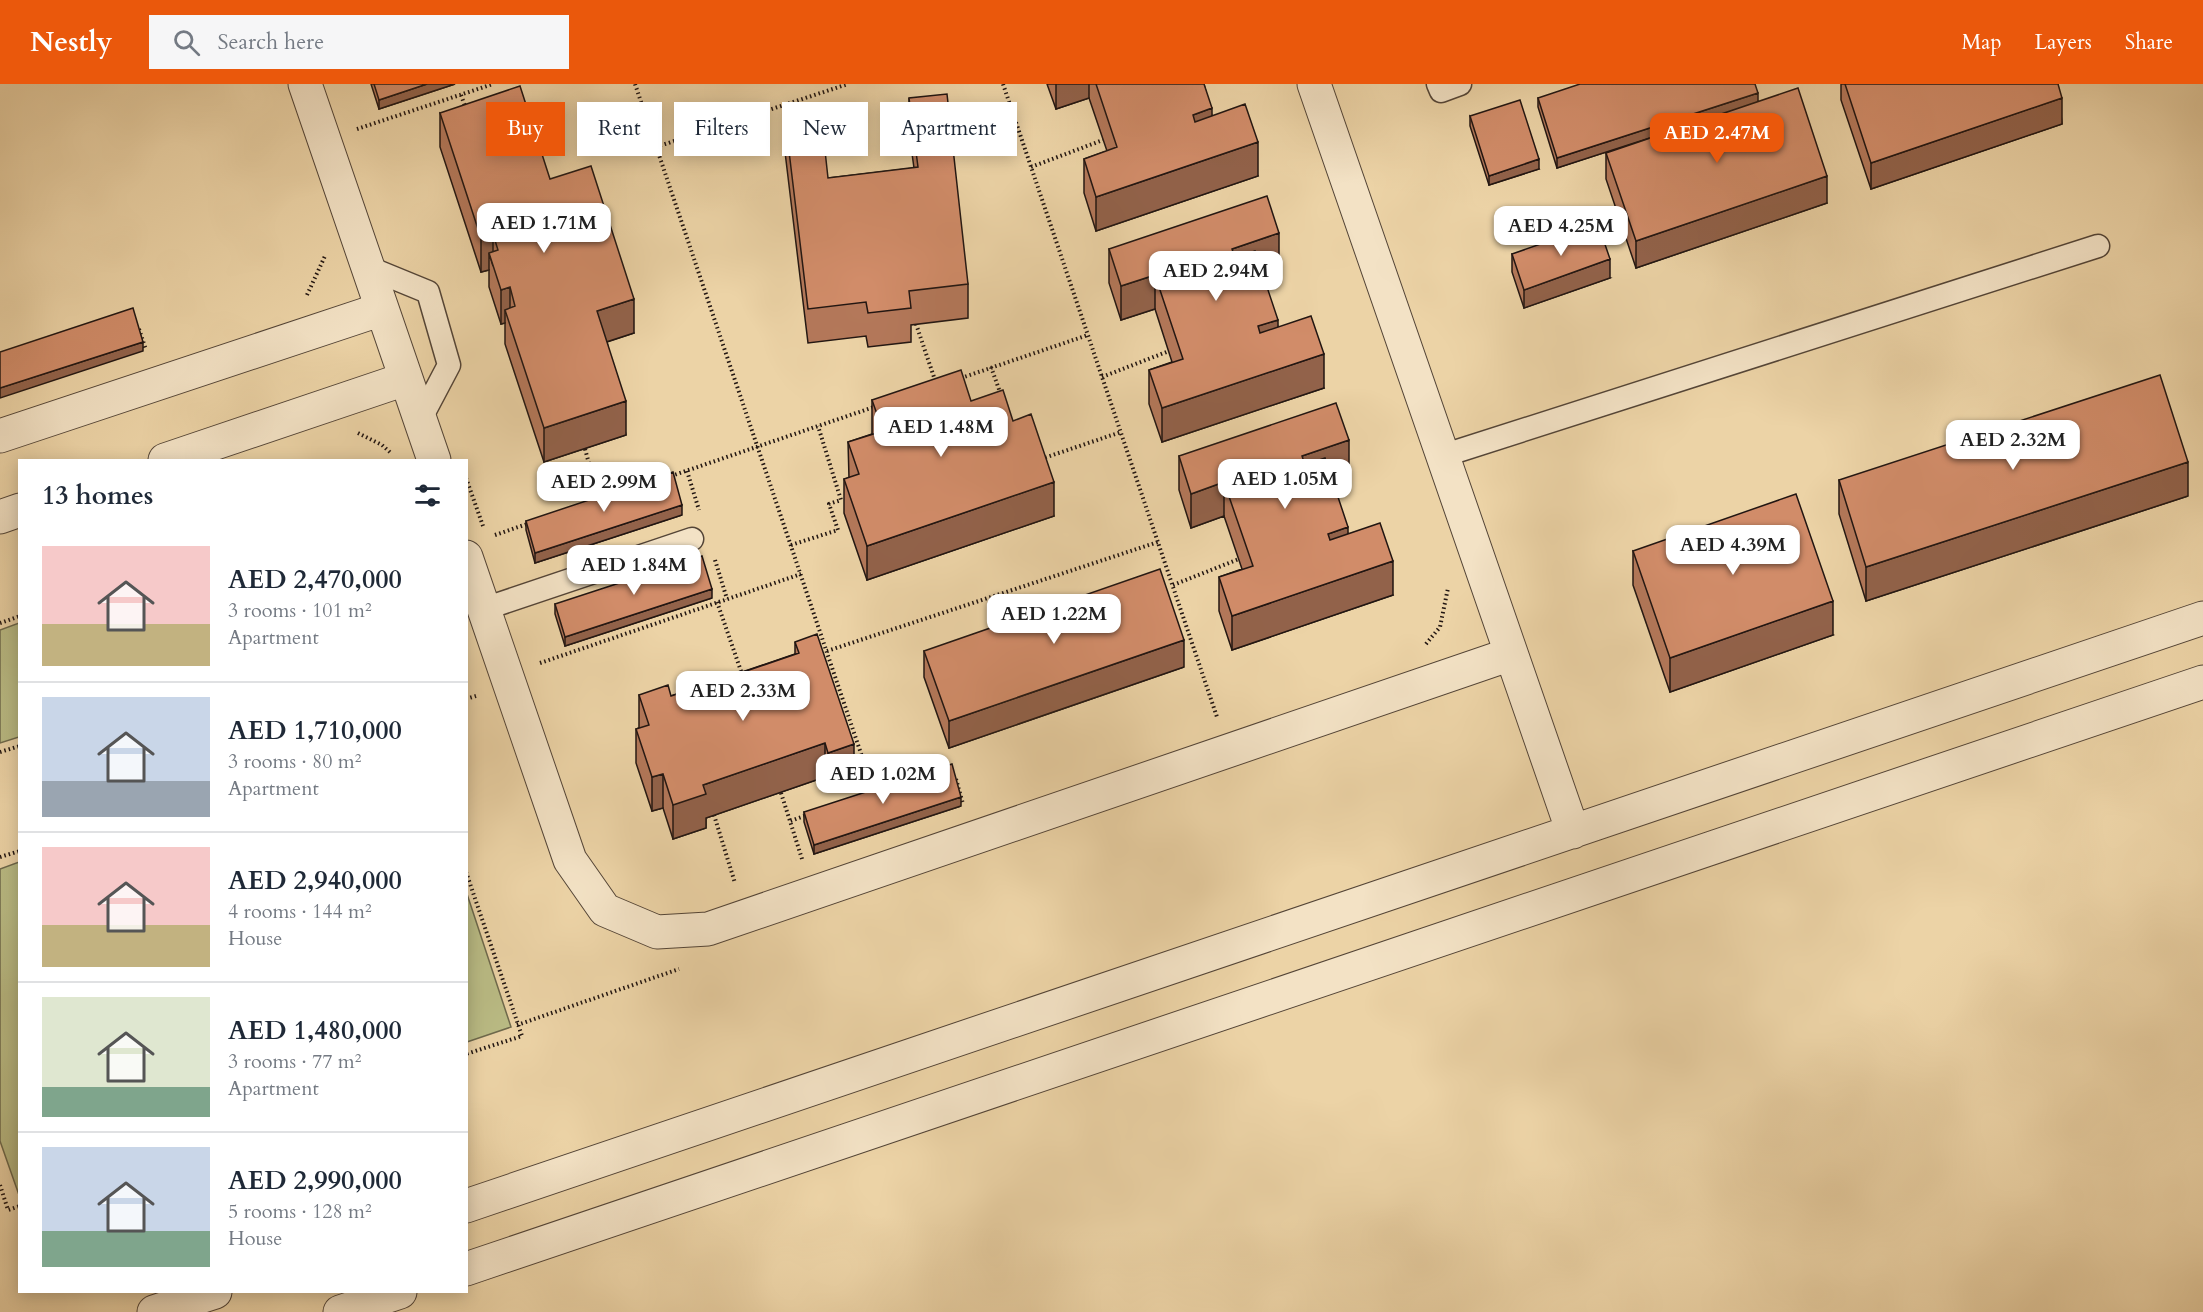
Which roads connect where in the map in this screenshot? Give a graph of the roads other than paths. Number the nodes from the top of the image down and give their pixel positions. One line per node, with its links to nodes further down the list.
1 (305, 84): 6 (street)
2 (1314, 84): 11 (street)
3 (1438, 84): 4 (lane)
4 (1460, 84)
5 (2098, 246): 11 (lane)
6 (367, 267): 7 (street); 9 (lane)
7 (382, 309): 8 (street); 10 (street)
8 (405, 379): 9 (street); 12 (street)
9 (420, 420): 13 (street)
10 (0, 436)
11 (1442, 456): 20 (street)
12 (168, 459)
13 (434, 459)
14 (18, 511): 15 (street)
15 (0, 517)
16 (692, 539): 18 (lane)
17 (477, 547): 18 (street)
18 (484, 609): 20 (street)
19 (2203, 618): 22 (street)
20 (1511, 654): 22 (street)
21 (2203, 682): 24 (street)
22 (1573, 832): 23 (street)
23 (468, 1205)
24 (468, 1268)
25 (212, 1293): 27 (street)
26 (397, 1293): 28 (street)
27 (154, 1312)
28 (340, 1312)

